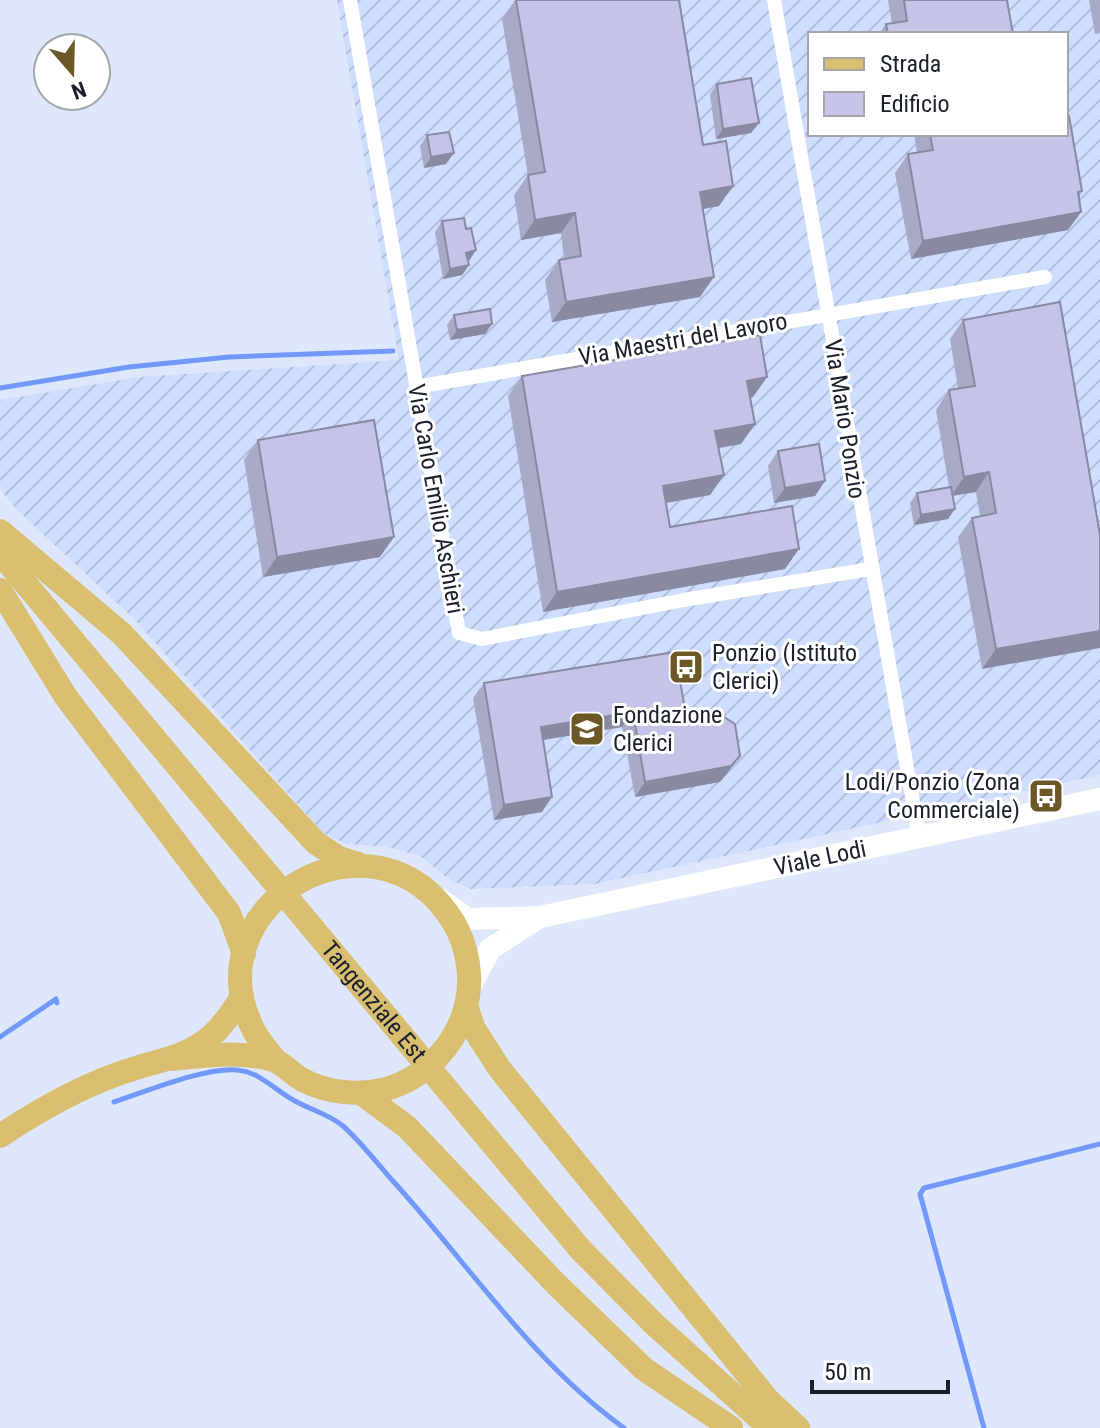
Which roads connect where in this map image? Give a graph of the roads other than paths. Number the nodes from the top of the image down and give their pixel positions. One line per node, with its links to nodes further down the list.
1 (350, 0): 5 (street, Via Carlo Emilio Aschieri)
2 (774, 0): 4 (street, Via Mario Ponzio)
3 (1045, 277): 4 (street, Via Maestri del Lavoro)
4 (828, 314): 5 (street, Via Maestri del Lavoro); 8 (street, Via Mario Ponzio)
5 (416, 387): 8 (street, Via Carlo Emilio Aschieri)
6 (0, 531): 12 (main road)
7 (0, 553): 23 (main road, Tangenziale Est)
8 (870, 569): 11 (street, Via Mario Ponzio)
9 (0, 590): 15 (main road)
10 (1100, 799): 11 (street, Viale Lodi)
11 (919, 837): 14 (street, Viale Lodi)
12 (364, 866): 13 (main road); 15 (main road)
13 (424, 888): 14 (street, Viale Lodi); 17 (main road)
14 (540, 917): 17 (street, Viale Lodi)
15 (244, 954): 16 (main road)
16 (242, 996): 18 (main road); 19 (main road)
17 (468, 998): 20 (main road); 24 (main road)
18 (170, 1059): 19 (main road); 21 (main road)
19 (275, 1060): 20 (main road)
20 (361, 1093): 22 (main road)
21 (0, 1136)
22 (731, 1428)
23 (770, 1428)
24 (798, 1428)

